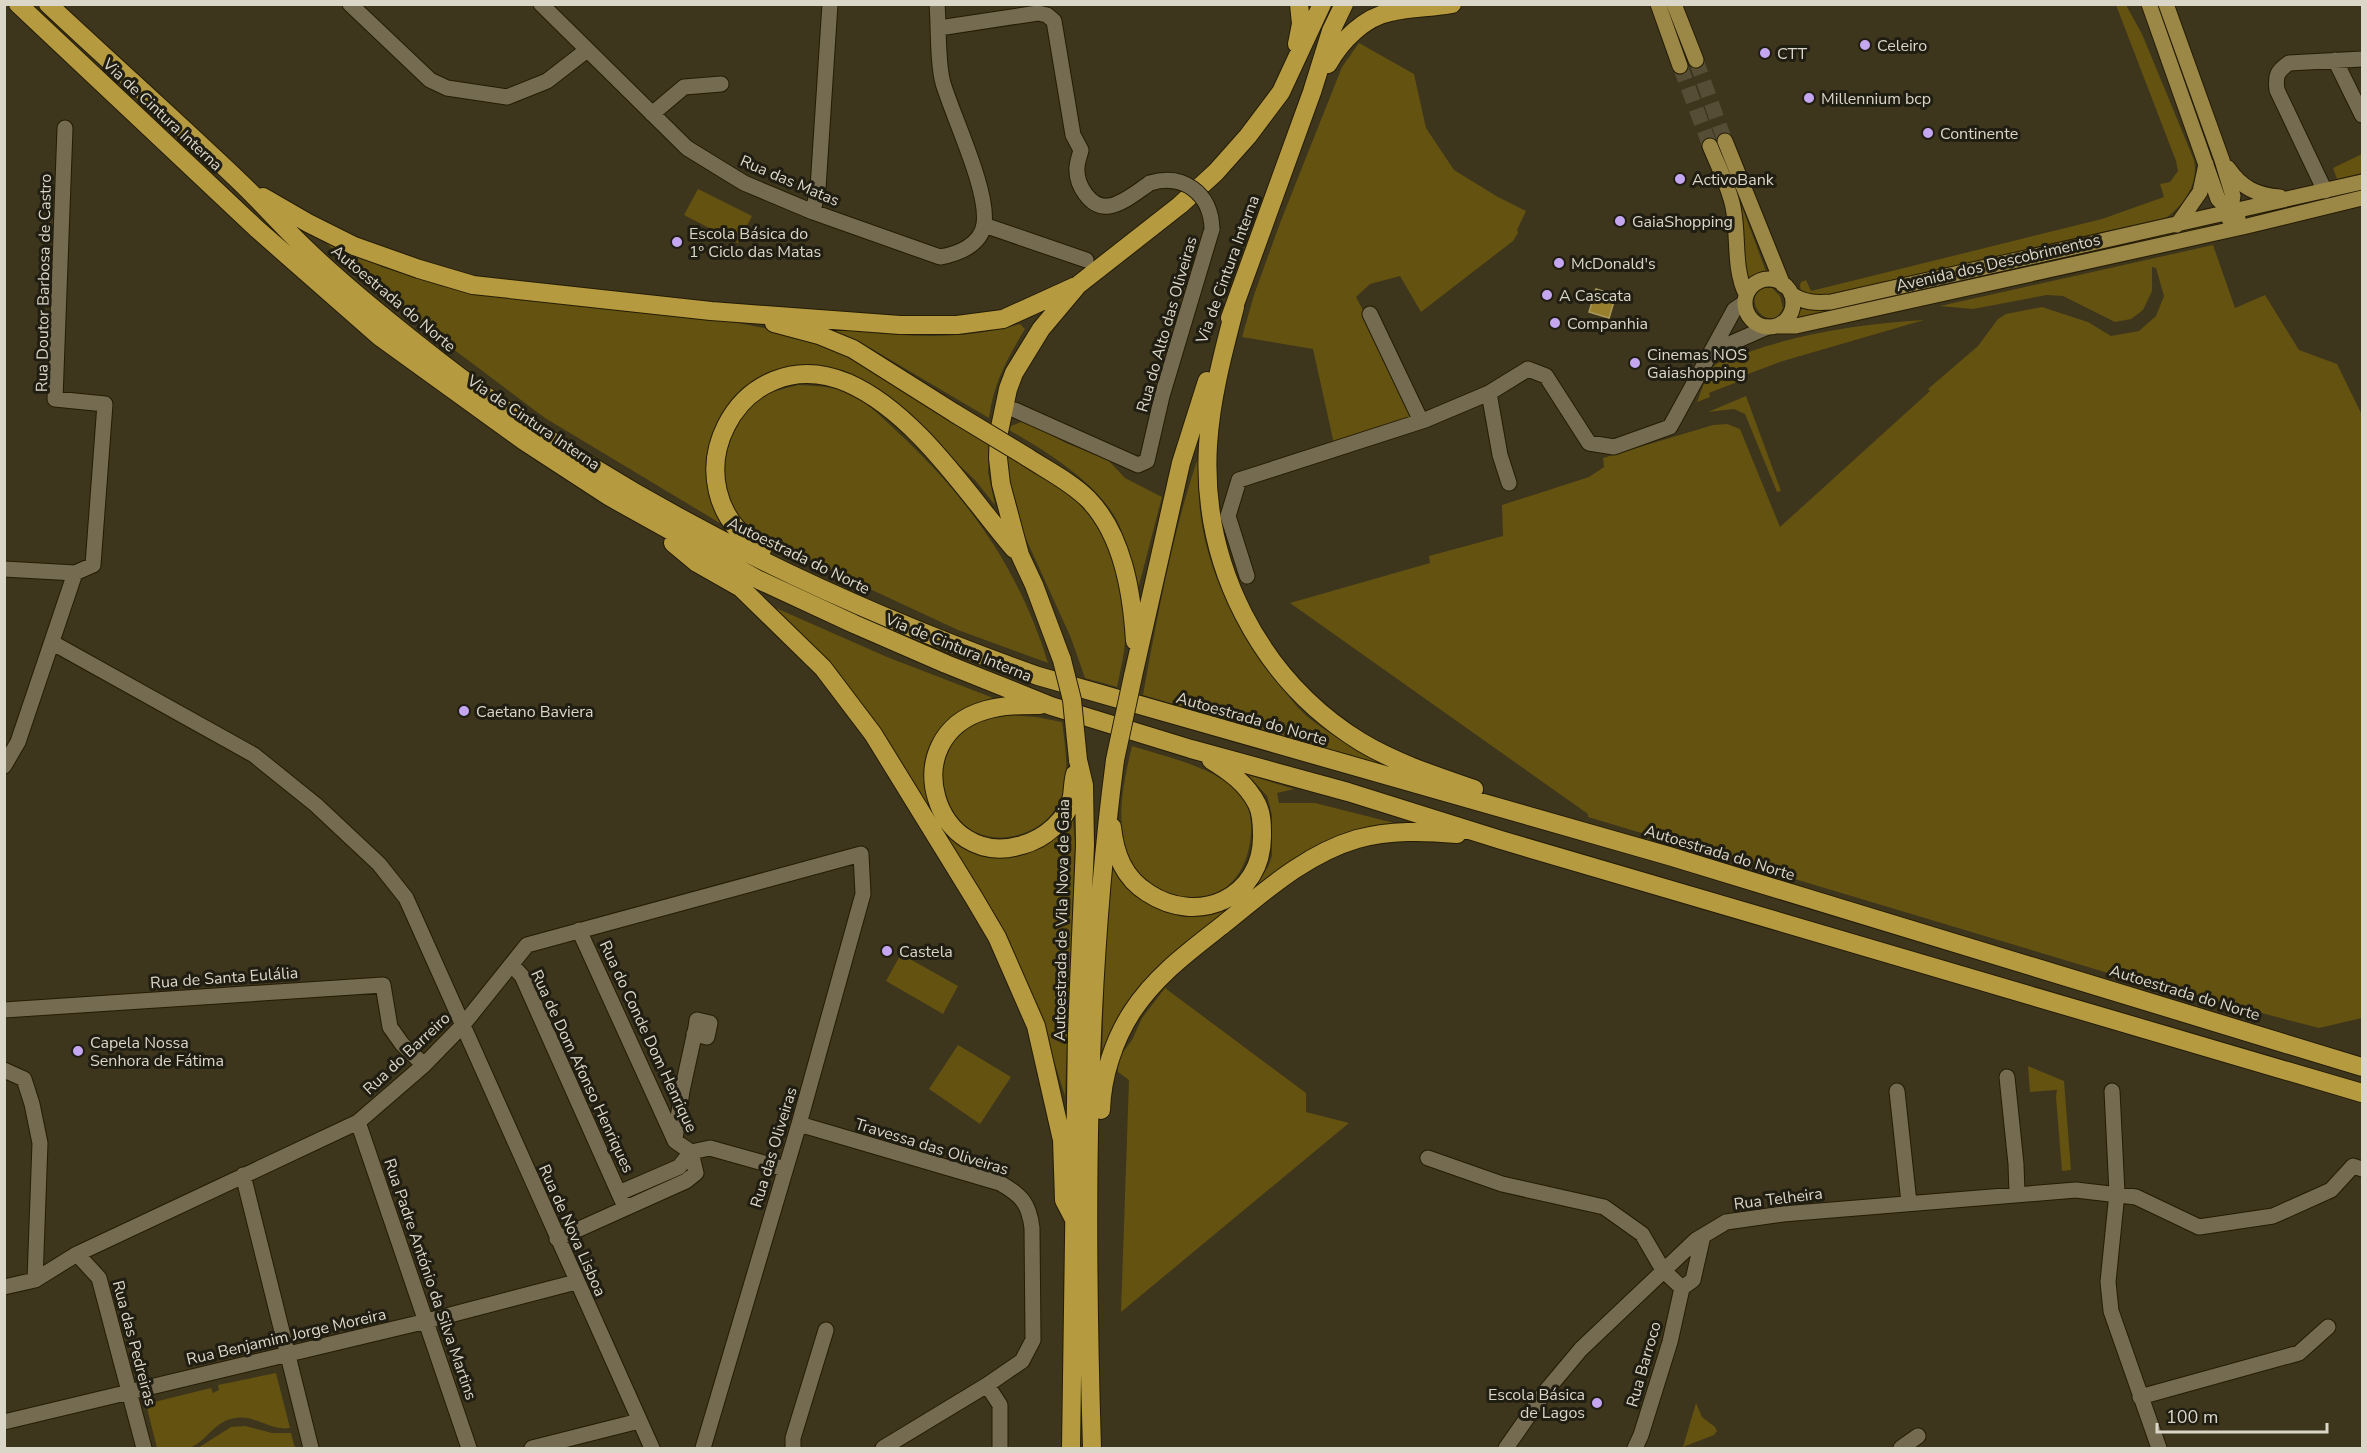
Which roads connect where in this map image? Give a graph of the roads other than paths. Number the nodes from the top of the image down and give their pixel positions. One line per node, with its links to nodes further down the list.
1 (18, 4): 55 (highway, Via de Cintura Interna)
2 (48, 4): 32 (highway, Via de Cintura Interna)
3 (350, 4): 16 (street)
4 (541, 4): 16 (street, Rua das Matas)
5 (830, 4): 36 (street)
6 (937, 4): 15 (street)
7 (1299, 4): 21 (highway)
8 (1322, 4): 21 (highway)
9 (1344, 4): 23 (highway, Via de Cintura Interna)
10 (1452, 4): 23 (highway)
11 (1658, 4): 20 (main road)
12 (1674, 4): 18 (main road)
13 (2149, 4): 30 (main road)
14 (2166, 4): 29 (main road)
15 (939, 28): 38 (street); 52 (street, Rua do Alto das Oliveiras, bridge)
16 (587, 50): 24 (street, Rua das Matas)
17 (2362, 59): 19 (street)
18 (1696, 60)
19 (2335, 60): 25 (street); 33 (street)
20 (1680, 66)
21 (1292, 70): 43 (highway)
22 (721, 84): 24 (street)
23 (1312, 92): 46 (highway, Via de Cintura Interna)
24 (652, 114): 36 (street, Rua das Matas)
25 (2362, 116)
26 (65, 128): 58 (street, Rua Doutor Barbosa de Castro)
27 (1725, 141): 44 (main road)
28 (1710, 146): 45 (main road)
29 (2222, 160): 34 (main road); 37 (main road)
30 (2206, 164): 37 (main road); 39 (main road)
31 (2362, 182): 33 (main road, Avenida dos Descobrimentos)
32 (241, 183): 47 (highway); 60 (highway, Autoestrada do Norte)
33 (2325, 191): 34 (main road, Avenida dos Descobrimentos)
34 (2295, 198): 37 (main road, Avenida dos Descobrimentos)
35 (2362, 198): 40 (main road, Avenida dos Descobrimentos)
36 (813, 212): 38 (street, Rua das Matas)
37 (2231, 213): 39 (main road, Avenida dos Descobrimentos); 40 (main road); 41 (main road)
38 (984, 225): 42 (street)
39 (2177, 225): 44 (main road, Avenida dos Descobrimentos)
40 (2247, 226): 41 (main road, Avenida dos Descobrimentos)
41 (2226, 230): 49 (main road, Avenida dos Descobrimentos)
42 (1086, 260)
43 (1078, 285): 47 (highway); 56 (highway, Autoestrada de Vila Nova de Gaia)
44 (1787, 289): 45 (main road); 49 (main road)
45 (1745, 299): 49 (main road); 50 (street)
46 (1235, 307): 62 (highway, Via de Cintura Interna); 70 (highway)
47 (711, 310): 62 (highway, bridge)
48 (1370, 314): 53 (street)
49 (1773, 326): 50 (street)
50 (1711, 352): 51 (street)
51 (1489, 393): 53 (street); 54 (street)
52 (1015, 410)
53 (1421, 421): 59 (street)
54 (1509, 483)
55 (635, 512): 63 (highway, Via de Cintura Interna); 98 (highway)
56 (1020, 555): 60 (highway); 65 (highway, Autoestrada de Vila Nova de Gaia, bridge)
57 (4, 569): 58 (street)
58 (75, 573): 61 (street, Rua Doutor Barbosa de Castro)
59 (1247, 576)
60 (857, 606): 70 (highway, Autoestrada do Norte)
61 (53, 643): 66 (street, Rua Doutor Barbosa de Castro); 74 (street, Rua de Nova Lisboa)
62 (1135, 669): 67 (highway, Via de Cintura Interna, bridge)
63 (1052, 706): 64 (highway, Via de Cintura Interna); 65 (highway)
64 (1191, 749): 67 (highway); 68 (highway)
65 (1078, 760): 98 (highway, Autoestrada de Vila Nova de Gaia)
66 (4, 766)
67 (1110, 798): 93 (highway, Autoestrada de Vila Nova de Gaia)
68 (1501, 840): 83 (highway); 93 (highway)
69 (861, 854): 71 (street, Rua do Barreiro); 86 (street, Rua das Oliveiras)
70 (1669, 856): 77 (highway, Autoestrada do Norte)
71 (579, 930): 72 (street, Rua do Barreiro); 84 (street, Rua do Conde Dom Henrique)
72 (512, 964): 74 (street, Rua do Barreiro); 96 (street, Rua de Dom Afonso Henriques)
73 (4, 1010): 76 (street, Rua de Santa Eulália)
74 (462, 1026): 76 (street, Rua do Barreiro); 100 (street, Rua de Nova Lisboa)
75 (694, 1034): 80 (street)
76 (424, 1065): 85 (street, Rua do Barreiro)
77 (2362, 1067)
78 (4, 1070): 103 (street)
79 (2007, 1077): 95 (street)
80 (682, 1091): 84 (street); 87 (street)
81 (1897, 1091): 97 (street)
82 (2112, 1092): 94 (street)
83 (2362, 1093)
84 (657, 1101): 87 (street, Rua do Conde Dom Henrique)
85 (358, 1122): 92 (street, Rua do Barreiro); 107 (street, Rua Padre António da Silva Martins)
86 (799, 1125): 90 (street, Rua das Oliveiras); 111 (street, Travessa das Oliveiras)
87 (675, 1141): 88 (street, Rua do Conde Dom Henrique)
88 (691, 1152): 90 (street); 96 (street)
89 (1428, 1158): 102 (street)
90 (785, 1169): 122 (street, Rua das Oliveiras)
91 (2362, 1169): 94 (street, Rua Telheira)
92 (243, 1175): 101 (street, Rua do Barreiro); 110 (street)
93 (1089, 1192): 127 (highway, Autoestrada de Vila Nova de Gaia)
94 (2116, 1193): 95 (street, Rua Telheira); 113 (street)
95 (2017, 1194): 97 (street, Rua Telheira)
96 (622, 1200): 100 (street)
97 (1909, 1203): 99 (street, Rua Telheira)
98 (1075, 1221): 126 (highway, Autoestrada de Vila Nova de Gaia)
99 (1703, 1236): 102 (street, Rua Telheira); 106 (street, Rua Barroco)
100 (557, 1239): 104 (street, Rua de Nova Lisboa)
101 (77, 1254): 103 (street, Rua do Barreiro); 112 (street, Rua das Pedreiras)
102 (1663, 1270): 106 (street); 128 (street, Rua Telheira)
103 (35, 1280): 105 (street, Rua do Barreiro)
104 (576, 1282): 107 (street, Rua Benjamim Jorge Moreira); 114 (street, Rua de Nova Lisboa)
105 (4, 1287)
106 (1682, 1288): 129 (street, Rua Barroco)
107 (427, 1321): 110 (street, Rua Benjamim Jorge Moreira); 119 (street, Rua Padre António da Silva Martins)
108 (2328, 1327): 113 (street)
109 (826, 1330): 123 (street)
110 (287, 1354): 112 (street, Rua Benjamim Jorge Moreira); 118 (street)
111 (987, 1385): 124 (street, Travessa das Oliveiras); 125 (street)
112 (130, 1392): 115 (street, Rua Benjamim Jorge Moreira); 117 (street, Rua das Pedreiras)
113 (2139, 1397): 131 (street)
114 (639, 1420): 120 (street); 121 (street, Rua de Nova Lisboa)
115 (4, 1422)
116 (1918, 1436): 130 (street)
117 (144, 1449)
118 (311, 1449)
119 (469, 1449)
120 (532, 1449)
121 (652, 1449)
122 (703, 1449)
123 (793, 1449)
124 (883, 1449)
125 (1000, 1449)
126 (1071, 1449)
127 (1092, 1449)
128 (1506, 1449)
129 (1635, 1449)
130 (1900, 1449)
131 (2159, 1449)

